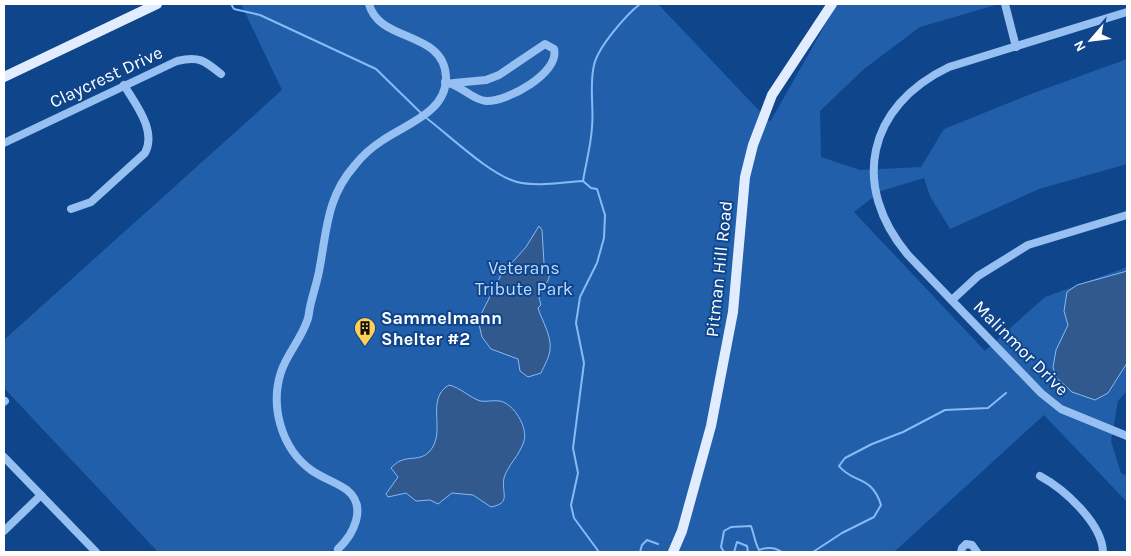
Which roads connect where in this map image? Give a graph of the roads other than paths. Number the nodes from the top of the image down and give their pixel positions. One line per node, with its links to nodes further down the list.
1 (157, 4): 8 (main road)
2 (369, 4): 9 (street)
3 (832, 4): 23 (main road, Pitman Hill Road)
4 (1005, 4): 6 (street)
5 (1127, 12): 6 (street, Malinmor Drive)
6 (1016, 47): 15 (street, Malinmor Drive)
7 (221, 74): 11 (street, Claycrest Drive)
8 (4, 77)
9 (445, 82): 10 (street); 21 (street)
10 (454, 83): 10 (street)
11 (124, 85): 12 (street, Claycrest Drive); 13 (street)
12 (4, 142)
13 (71, 209)
14 (1127, 215): 15 (street)
15 (952, 300): 16 (street, Malinmor Drive)
16 (1127, 436)
17 (4, 457): 19 (street)
18 (1040, 476): 26 (street)
19 (41, 495): 20 (street); 22 (street)
20 (4, 531)
21 (338, 549)
22 (96, 552)
23 (673, 552)
24 (962, 552): 25 (street)
25 (976, 552)
26 (1103, 552)

